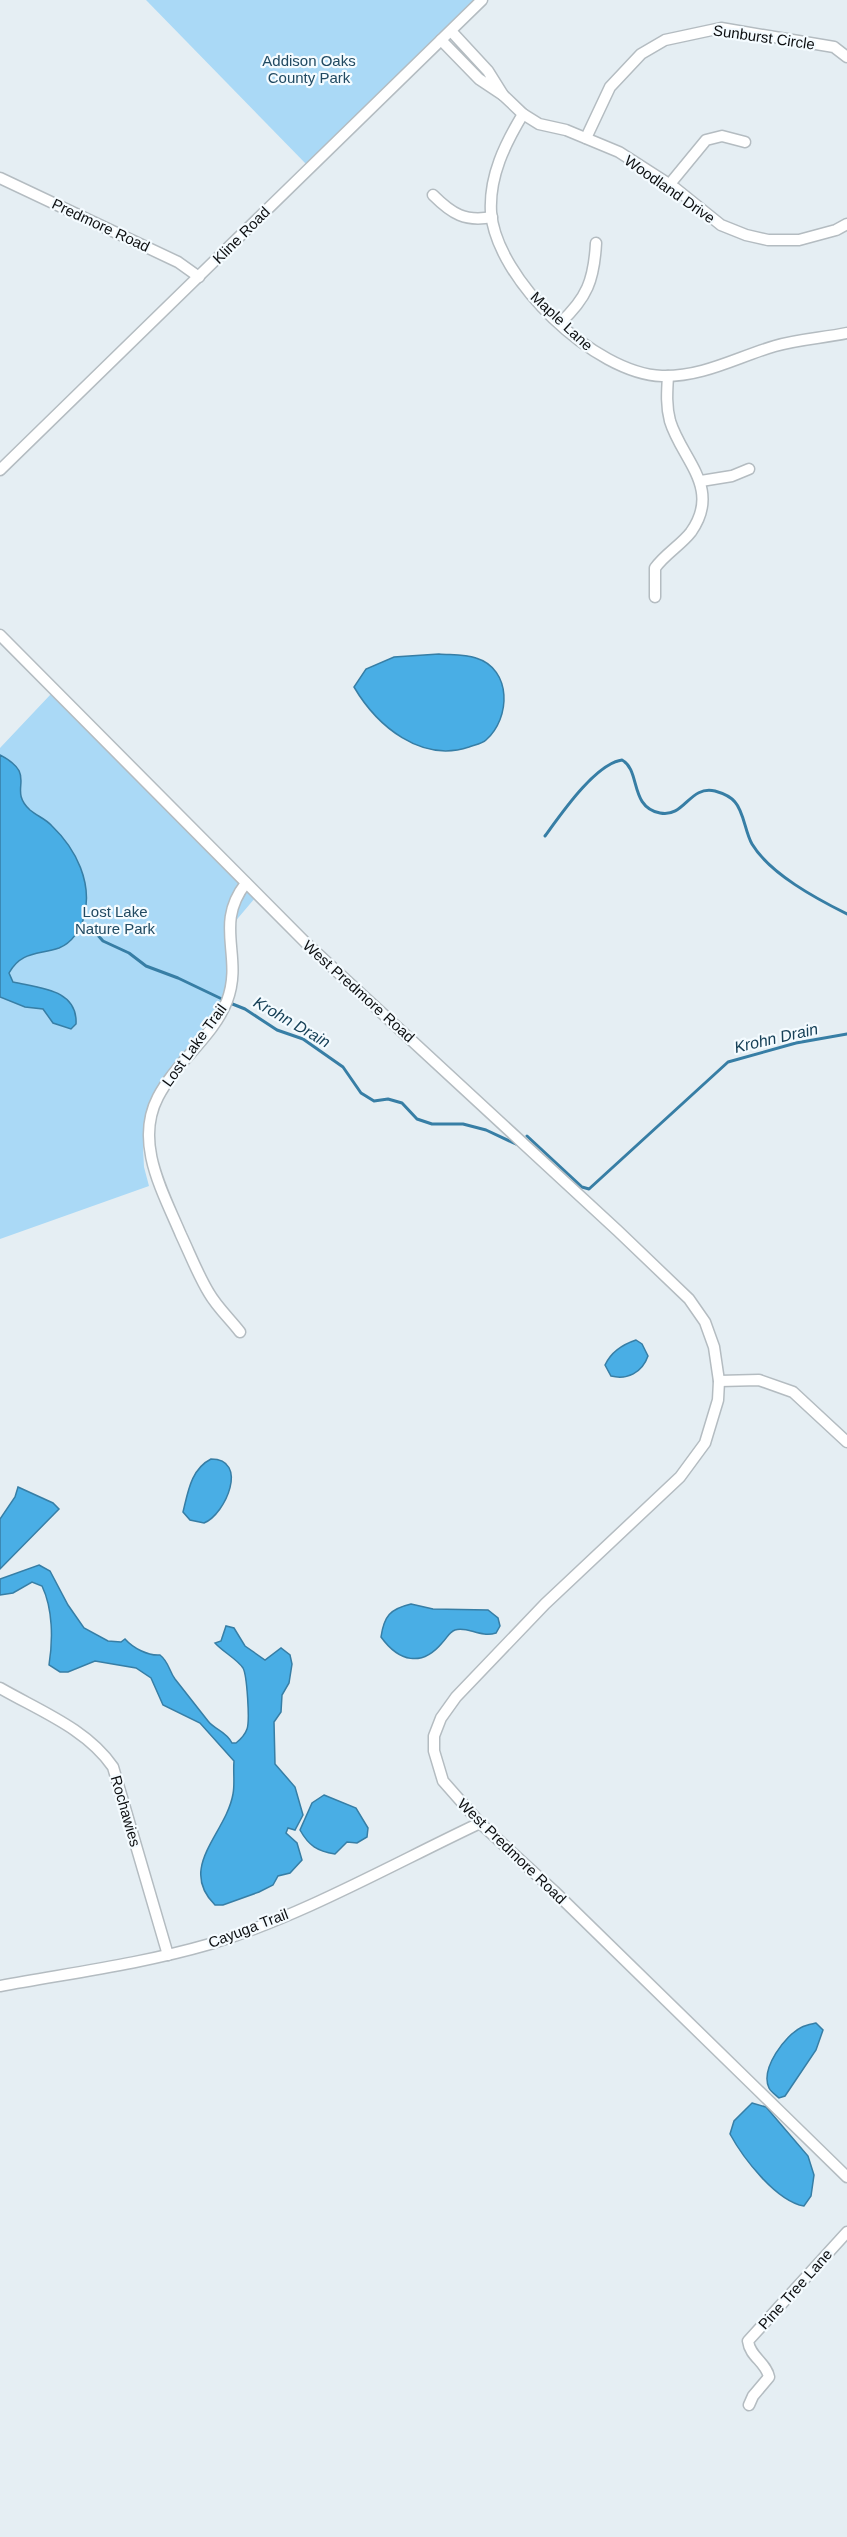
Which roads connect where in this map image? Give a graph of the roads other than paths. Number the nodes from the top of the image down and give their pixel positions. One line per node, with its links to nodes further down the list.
1 (482, 0): 2 (street, Kline Road)
2 (451, 31): 3 (street, Kline Road); 5 (street, Woodland Drive)
3 (441, 40): 5 (street, Woodland Drive); 15 (street, Kline Road)
4 (847, 57): 7 (street, Sunburst Circle)
5 (503, 95): 6 (street, Woodland Drive)
6 (523, 114): 7 (street, Woodland Drive); 12 (street, Maple Lane)
7 (586, 138): 10 (street, Woodland Drive)
8 (745, 142): 10 (street)
9 (0, 178): 15 (street, Predmore Road)
10 (669, 185): 13 (street, Woodland Drive)
11 (433, 195): 12 (street)
12 (492, 217): 16 (street, Maple Lane)
13 (847, 224)
14 (597, 243): 16 (street)
15 (199, 278): 20 (street, Kline Road)
16 (560, 323): 18 (street, Maple Lane)
17 (847, 333): 18 (street, Maple Lane)
18 (668, 376): 21 (street)
19 (749, 469): 21 (street)
20 (0, 470)
21 (701, 481): 22 (street)
22 (655, 597)
23 (0, 635): 24 (street, West Predmore Road)
24 (246, 883): 25 (street, Lost Lake Trail); 26 (street, West Predmore Road)
25 (240, 1332)
26 (719, 1380): 27 (street); 29 (street, West Predmore Road)
27 (847, 1442)
28 (0, 1688): 30 (street, Rochawies)
29 (480, 1823): 30 (street, Cayuga Trail); 32 (street, West Predmore Road)
30 (168, 1955): 31 (street, Cayuga Trail)
31 (0, 1986)
32 (847, 2177)
33 (847, 2232): 34 (street, Pine Tree Lane)
34 (749, 2405)

